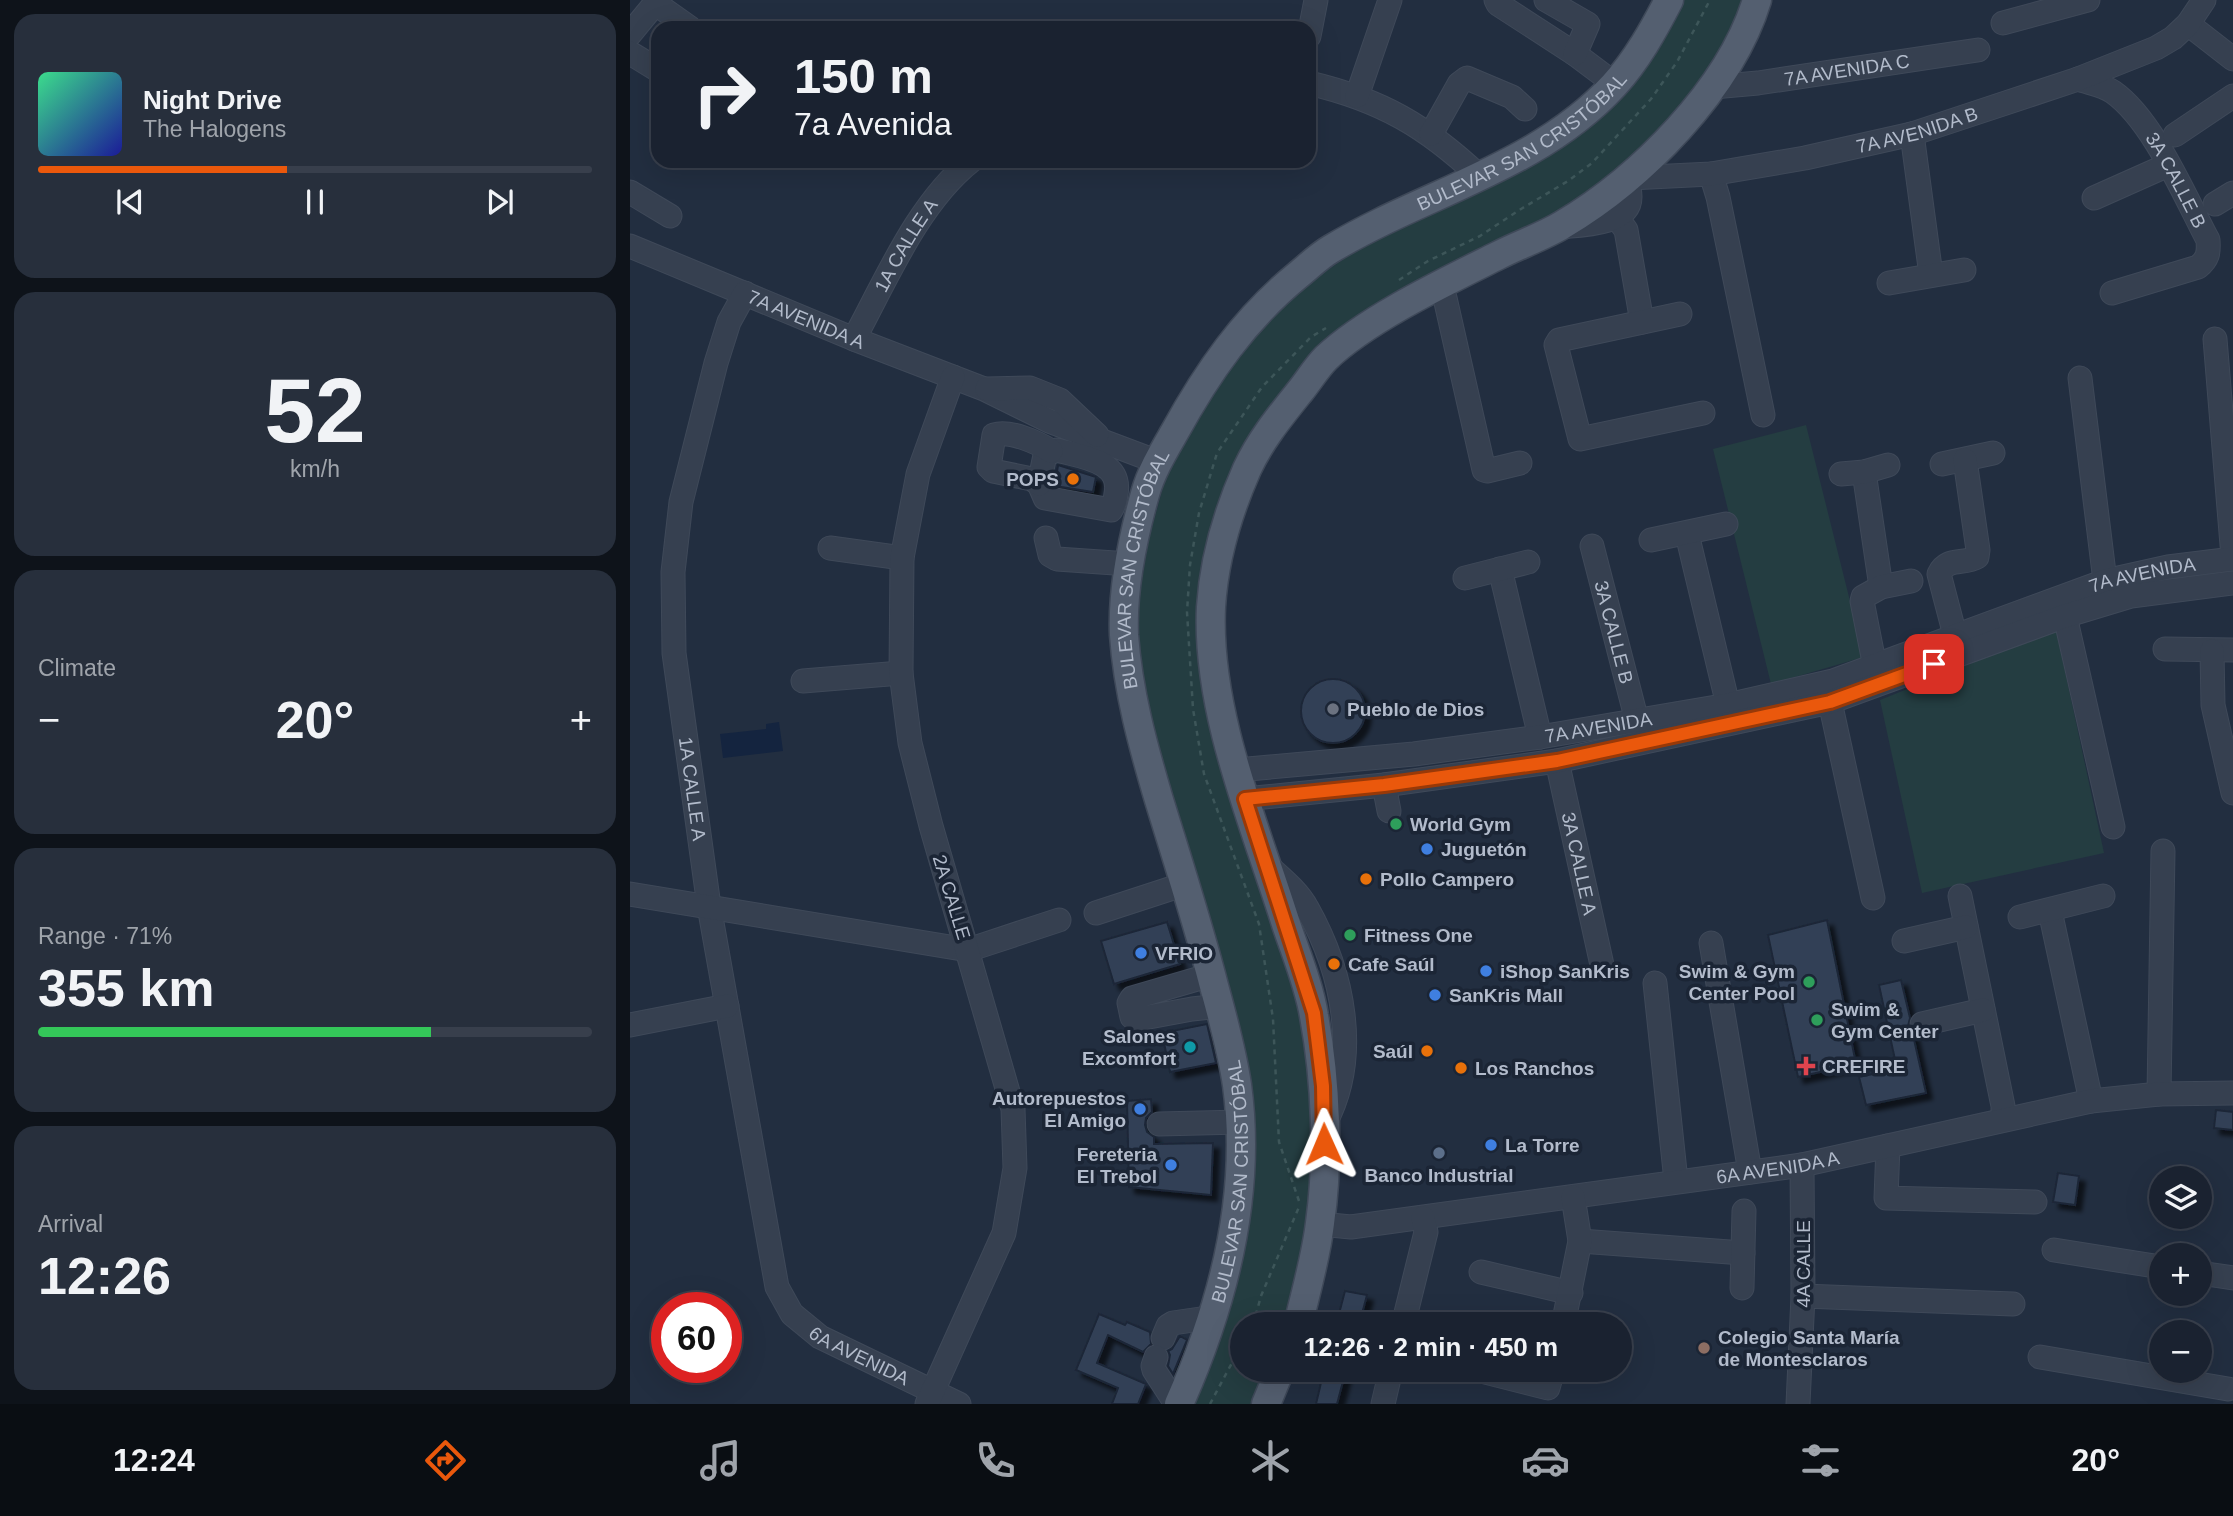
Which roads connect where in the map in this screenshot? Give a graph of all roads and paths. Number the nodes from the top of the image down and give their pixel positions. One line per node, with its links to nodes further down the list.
1 (1316, 0): 11 (street)
2 (1390, 0): 23 (street)
3 (1496, 0): 16 (street)
4 (1546, 0): 16 (street)
5 (1669, 0): 20 (main road, BULEVAR SAN CRISTÓBAL)
6 (1710, 0): 43 (path)
7 (1757, 0): 22 (main road)
8 (2088, 0): 12 (street)
9 (2204, 0): 13 (street)
10 (680, 21): 14 (street)
11 (1312, 21)
12 (2003, 23)
13 (2188, 24): 18 (street); 19 (street, 7A AVENIDA B)
14 (632, 30): 17 (street)
15 (1978, 50): 22 (street, 7A AVENIDA C)
16 (1575, 54): 20 (street)
17 (651, 59)
18 (2233, 59)
19 (2078, 79): 27 (street, 7A AVENIDA B); 29 (street, 3A CALLE B)
20 (1615, 84): 32 (main road, BULEVAR SAN CRISTÓBAL)
21 (1316, 85): 23 (street)
22 (1713, 87): 33 (main road)
23 (1357, 96): 26 (street)
24 (2233, 96): 28 (street)
25 (1525, 109): 26 (street)
26 (1431, 134): 32 (street)
27 (1912, 134): 31 (street, 7A AVENIDA B); 42 (street)
28 (2175, 135)
29 (2168, 165): 35 (street); 46 (street, 3A CALLE B)
30 (962, 168): 52 (street, 1A CALLE A)
31 (1711, 174): 33 (street, 7A AVENIDA B); 57 (street)
32 (1480, 177): 61 (main road, BULEVAR SAN CRISTÓBAL)
33 (1628, 179): 37 (street); 38 (main road)
34 (630, 192): 36 (street)
35 (2094, 198)
36 (670, 216)
37 (1617, 218): 38 (street); 50 (street)
38 (1559, 228): 40 (main road)
39 (630, 246): 45 (street, 7A AVENIDA A)
40 (1490, 259): 47 (street); 48 (main road)
41 (1964, 270): 42 (street)
42 (1931, 275): 44 (street)
43 (1395, 282)
44 (1889, 283)
45 (745, 293): 52 (street, 7A AVENIDA A); 113 (street, 1A CALLE A)
46 (2112, 293)
47 (1445, 298): 48 (street); 62 (street)
48 (1391, 313): 100 (main road)
49 (1680, 314): 50 (street)
50 (1642, 321): 56 (street)
51 (1331, 325): 157 (path)
52 (854, 339): 54 (street, 7A AVENIDA A)
53 (2215, 339): 78 (street)
54 (953, 377): 61 (street, 7A AVENIDA A); 77 (street, 2A CALLE)
55 (2080, 379): 84 (street)
56 (1703, 413)
57 (1763, 415)
58 (1051, 451): 67 (street); 67 (street); 68 (street)
59 (1993, 453): 60 (street)
60 (1965, 460): 63 (street); 88 (street)
61 (1158, 462): 69 (main road, BULEVAR SAN CRISTÓBAL)
62 (1520, 463)
63 (1942, 464)
64 (1888, 465): 65 (street)
65 (1864, 472): 66 (street); 86 (street)
66 (1841, 474)
67 (1039, 484): 70 (street)
68 (1118, 486): 69 (street); 70 (street)
69 (1143, 503): 70 (street); 80 (main road, BULEVAR SAN CRISTÓBAL)
70 (1111, 510)
71 (1727, 524): 72 (street)
72 (1687, 534): 74 (street); 95 (street)
73 (1046, 538): 80 (street)
74 (1651, 540)
75 (1592, 545): 96 (street, 3A CALLE B)
76 (830, 548): 77 (street)
77 (902, 558): 92 (street, 2A CALLE)
78 (2233, 558): 84 (street, 7A AVENIDA)
79 (1528, 562): 81 (street)
80 (1129, 564): 108 (main road, BULEVAR SAN CRISTÓBAL)
81 (1500, 569): 82 (street); 97 (street)
82 (1465, 578)
83 (1911, 581): 86 (street)
84 (2105, 581): 88 (street, 7A AVENIDA)
85 (2233, 583): 87 (street, 7A AVENIDA)
86 (1881, 587): 91 (street)
87 (2065, 617): 94 (street, 7A AVENIDA); 106 (street)
88 (1955, 635): 91 (street, 7A AVENIDA)
89 (2165, 649): 90 (street)
90 (2222, 651): 103 (street)
91 (1875, 667): 95 (street, 7A AVENIDA)
92 (901, 673): 93 (street); 121 (street, 2A CALLE)
93 (803, 681)
94 (1830, 702): 99 (street, 7A AVENIDA); 112 (street)
95 (1728, 705): 96 (street, 7A AVENIDA)
96 (1637, 721): 97 (street, 7A AVENIDA)
97 (1540, 737): 98 (street, 7A AVENIDA)
98 (1414, 754): 100 (street, 7A AVENIDA); 101 (street)
99 (1557, 761): 101 (street, 7A AVENIDA); 122 (street, 3A CALLE A)
100 (1237, 771): 104 (main road)
101 (1418, 780): 102 (street, 7A AVENIDA)
102 (1384, 785): 104 (street, 7A AVENIDA); 105 (street)
103 (2233, 793)
104 (1245, 799): 144 (main road)
105 (1389, 811)
106 (2113, 827)
107 (2163, 851): 131 (street)
108 (1185, 884): 115 (street); 123 (main road, BULEVAR SAN CRISTÓBAL)
109 (630, 894): 113 (street)
110 (1960, 896): 118 (street)
111 (2103, 896): 114 (street)
112 (1873, 898)
113 (709, 906): 121 (street); 125 (street, 1A CALLE A)
114 (2050, 911): 116 (street); 132 (street)
115 (1096, 913)
116 (2020, 917)
117 (1059, 920): 121 (street)
118 (1966, 927): 119 (street); 127 (street)
119 (1904, 942)
120 (1711, 943): 138 (street)
121 (968, 950): 167 (street, 2A CALLE)
122 (1602, 965)
123 (1198, 979): 126 (main road, BULEVAR SAN CRISTÓBAL); 126 (street)
124 (1655, 983): 139 (street)
125 (727, 1006): 129 (street); 152 (street, 1A CALLE A)
126 (1206, 1007): 134 (main road, BULEVAR SAN CRISTÓBAL)
127 (1983, 1010): 128 (street); 133 (street)
128 (1922, 1024)
129 (630, 1025)
130 (2233, 1093): 131 (street, 6A AVENIDA A)
131 (2159, 1094): 132 (street, 6A AVENIDA A)
132 (2091, 1101): 133 (street, 6A AVENIDA A)
133 (2003, 1119): 136 (street, 6A AVENIDA A)
134 (1241, 1122): 135 (street); 161 (main road, BULEVAR SAN CRISTÓBAL)
135 (1160, 1124)
136 (1888, 1146): 137 (street, 6A AVENIDA A); 141 (street)
137 (1802, 1165): 138 (street, 6A AVENIDA A); 155 (street, 4A CALLE)
138 (1750, 1172): 139 (street, 6A AVENIDA A)
139 (1676, 1181): 140 (street, 6A AVENIDA A)
140 (1573, 1197): 143 (street, 6A AVENIDA A); 145 (street)
141 (2035, 1202)
142 (1744, 1210): 147 (street)
143 (1423, 1218): 144 (street, 6A AVENIDA A); 159 (street)
144 (1320, 1224): 158 (main road)
145 (1580, 1241): 147 (street); 154 (street)
146 (2054, 1250): 148 (street)
147 (1743, 1253): 153 (street)
148 (2149, 1265)
149 (1481, 1272): 154 (street)
150 (2212, 1275): 151 (street)
151 (2233, 1278)
152 (777, 1287): 167 (street, 6A AVENIDA)
153 (1742, 1288)
154 (1571, 1293): 160 (street)
155 (1803, 1296): 156 (street); 173 (street, 4A CALLE)
156 (2013, 1304)
157 (1257, 1312)
158 (1301, 1312)
159 (1406, 1312)
160 (1566, 1312)
161 (1213, 1317): 169 (main road, BULEVAR SAN CRISTÓBAL); 169 (street)
162 (2040, 1357): 166 (street)
163 (1230, 1366): 170 (path)
164 (1275, 1382): 171 (main road)
165 (1388, 1382): 172 (street)
166 (2229, 1388)
167 (929, 1398): 168 (street, 6A AVENIDA)
168 (959, 1404)
169 (1177, 1404)
170 (1210, 1404)
171 (1266, 1404)
172 (1383, 1404)
173 (1798, 1404)

